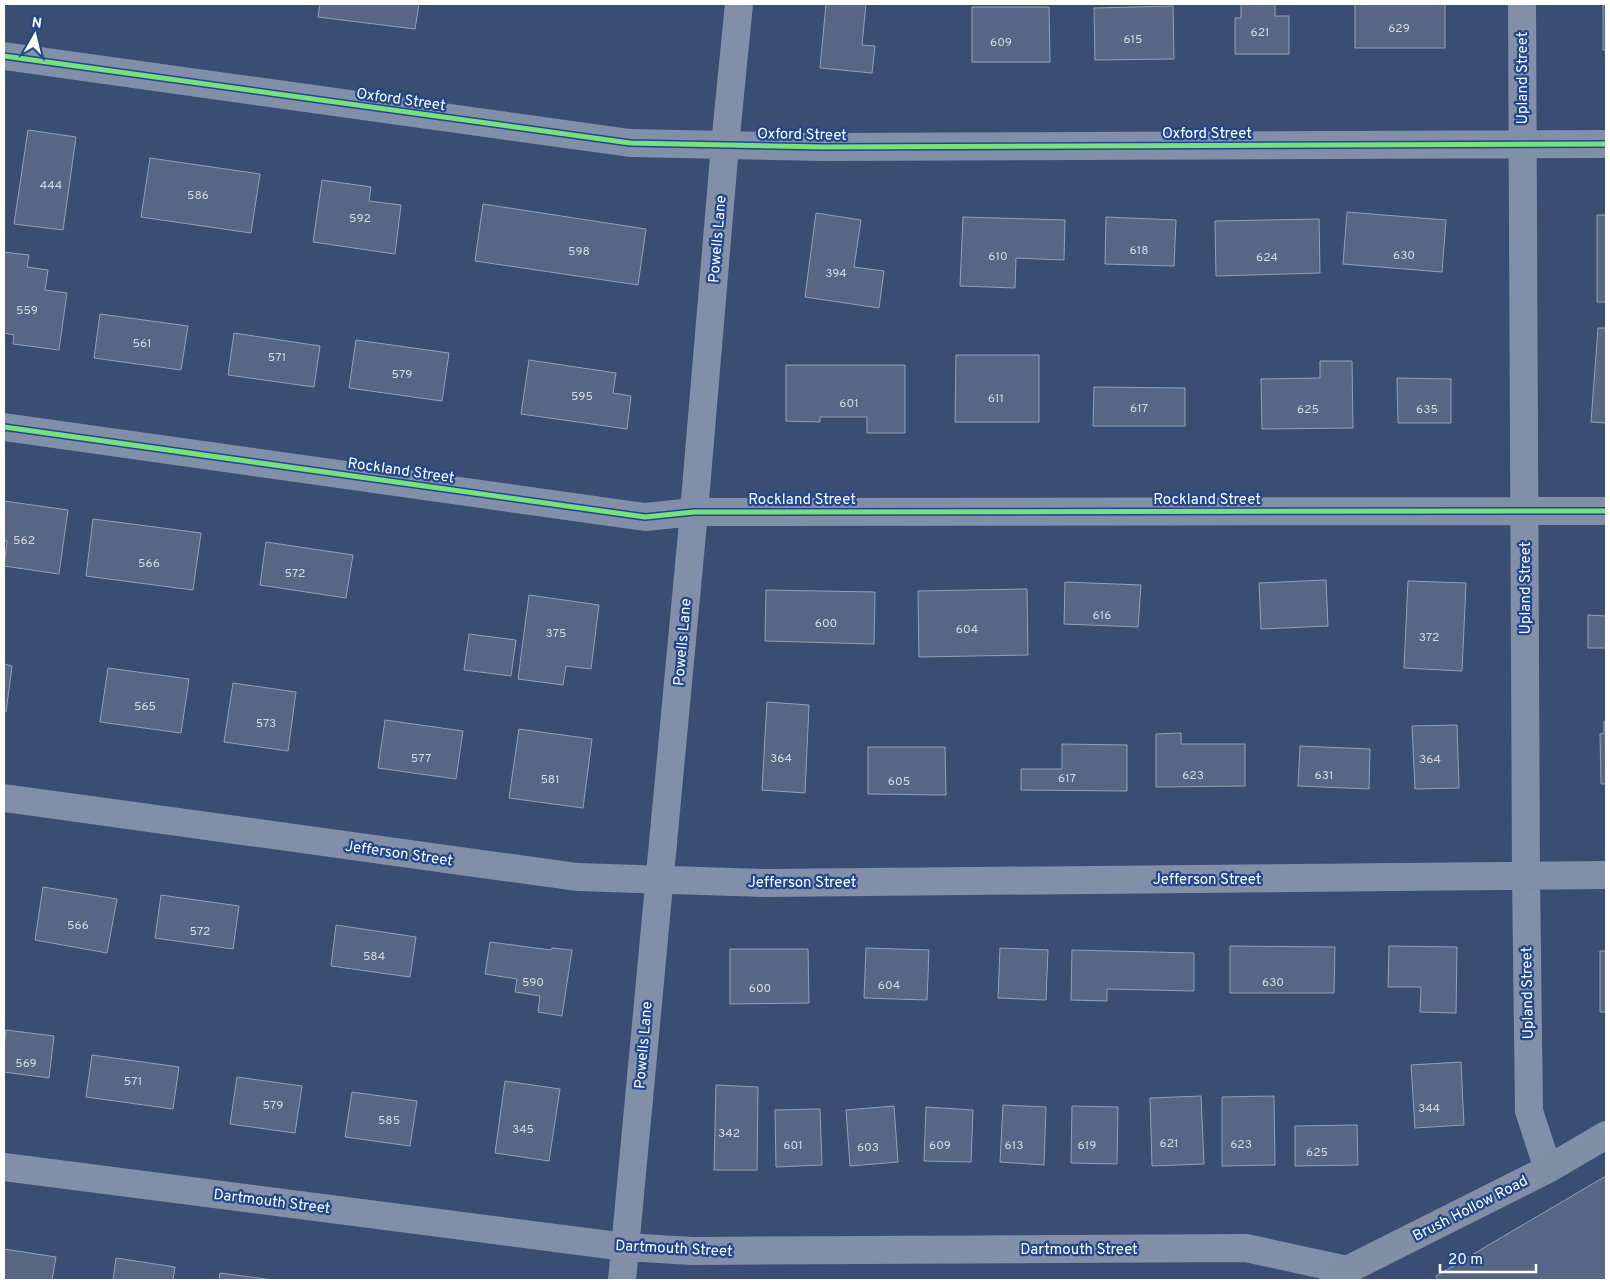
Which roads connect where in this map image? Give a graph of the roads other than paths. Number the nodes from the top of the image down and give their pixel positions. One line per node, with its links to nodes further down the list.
1 (739, 4): 5 (street, Powells Lane)
2 (1522, 4): 6 (street, Upland Street)
3 (4, 56): 5 (street, Oxford Street)
4 (1606, 144): 6 (street, Oxford Street)
5 (725, 145): 6 (street, Oxford Street); 10 (street, Powells Lane)
6 (1522, 145): 9 (street, Upland Street)
7 (4, 427): 10 (street, Rockland Street)
8 (1606, 510): 9 (street, Rockland Street)
9 (1524, 511): 10 (street, Rockland Street); 13 (street, Upland Street)
10 (694, 512): 14 (street, Powells Lane)
11 (4, 798): 14 (street, Jefferson Street)
12 (1606, 875): 13 (street, Jefferson Street)
13 (1526, 876): 14 (street, Jefferson Street); 17 (street, Upland Street)
14 (659, 878): 18 (street, Powells Lane)
15 (1606, 1135): 17 (main road, Brush Hollow Road)
16 (4, 1167): 18 (street, Dartmouth Street)
17 (1548, 1169): 19 (main road, Brush Hollow Road)
18 (625, 1247): 19 (street, Dartmouth Street); 20 (street, Powells Lane)
19 (1340, 1275)
20 (622, 1280)

